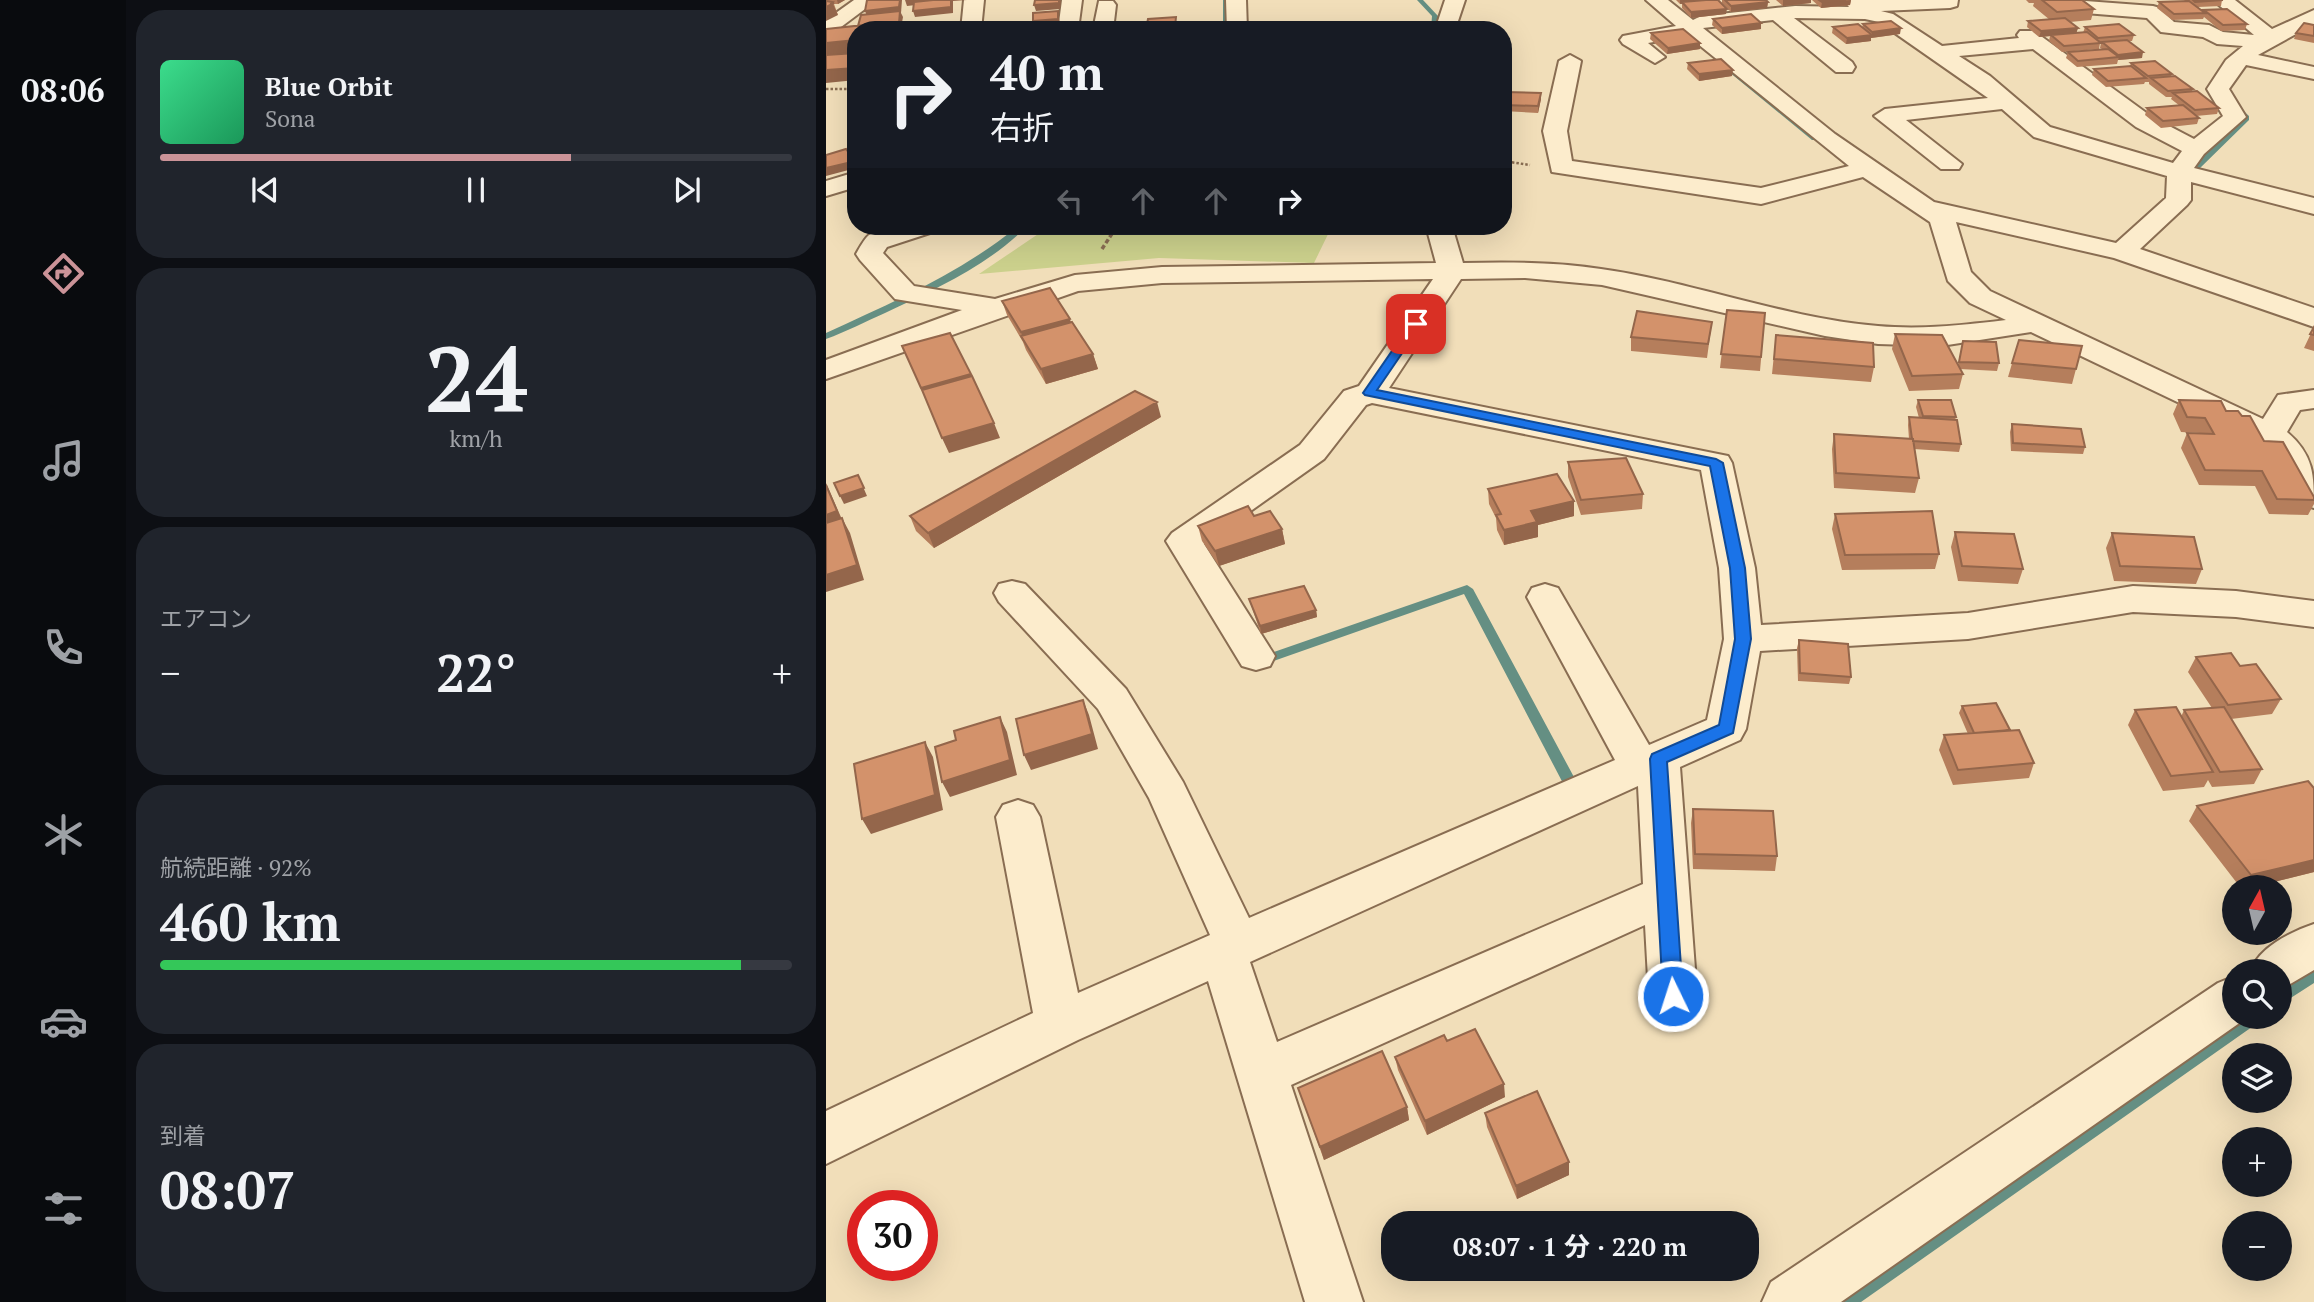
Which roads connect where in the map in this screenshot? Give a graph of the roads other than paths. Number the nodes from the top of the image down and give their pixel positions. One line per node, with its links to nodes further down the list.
1 (867, 0): 17 (street)
2 (974, 0): 13 (street)
3 (1072, 0): 14 (street)
4 (1236, 0): 16 (street)
5 (1656, 0): 18 (street)
6 (2082, 0): 19 (street)
7 (2223, 0): 19 (street)
8 (1950, 2): 10 (street)
9 (1105, 5): 15 (street)
10 (1859, 6): 11 (street); 21 (street)
11 (1777, 14): 18 (street); 25 (street)
12 (2314, 17): 19 (street)
13 (972, 21)
14 (1069, 21)
15 (1104, 21)
16 (1237, 21)
17 (826, 29)
18 (1685, 29): 22 (street); 30 (street)
19 (2270, 41): 20 (street); 23 (street)
20 (2303, 47)
21 (1940, 52): 27 (street); 28 (street)
22 (1655, 57)
23 (2243, 58): 26 (street); 28 (street)
24 (1570, 61): 30 (street)
25 (1844, 67)
26 (2314, 73)
27 (2008, 102): 29 (street); 31 (street)
28 (2196, 149): 31 (street)
29 (1950, 164)
30 (1860, 170): 35 (street)
31 (2179, 172): 34 (street); 38 (street)
32 (847, 182): 33 (street)
33 (826, 189)
34 (2314, 206)
35 (1931, 209): 38 (street); 42 (street)
36 (897, 235): 40 (street)
37 (1439, 235): 39 (street)
38 (2122, 252): 41 (street)
39 (1442, 270): 40 (street); 42 (street); 44 (street)
40 (998, 307): 43 (street)
41 (2314, 318)
42 (2026, 323): 46 (street)
43 (826, 369)
44 (1370, 393): 51 (street); 52 (street)
45 (2314, 398): 46 (street)
46 (2270, 434): 47 (street)
47 (2314, 497)
48 (1012, 593): 57 (street)
49 (1545, 597): 53 (street)
50 (2314, 614): 51 (street)
51 (1743, 639): 53 (street)
52 (1256, 656)
53 (1649, 763): 55 (street); 57 (street)
54 (1018, 817): 61 (street)
55 (1667, 894): 59 (street); 62 (street)
56 (2314, 944): 58 (street)
57 (1230, 947): 61 (street); 62 (street)
58 (2292, 959)
59 (1673, 996)
60 (2222, 1007): 65 (street)
61 (1060, 1024): 63 (street)
62 (1262, 1073): 64 (street)
63 (826, 1138)
64 (1334, 1302)
65 (1791, 1302)

